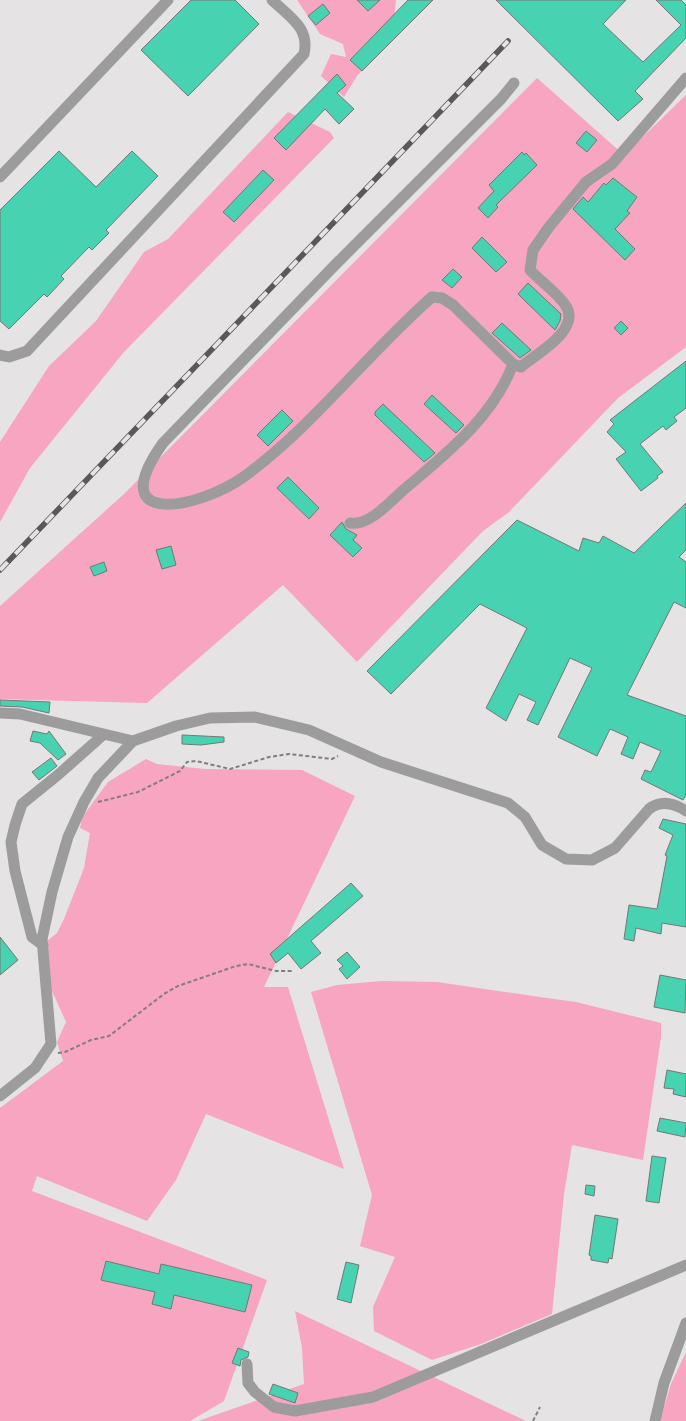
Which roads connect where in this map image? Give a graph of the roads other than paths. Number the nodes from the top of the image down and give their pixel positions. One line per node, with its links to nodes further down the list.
1 (168, 0): 5 (lane)
2 (272, 0): 6 (lane)
3 (686, 78): 7 (lane)
4 (514, 83): 7 (lane)
5 (0, 177)
6 (0, 355)
7 (513, 364): 8 (lane)
8 (350, 523)
9 (0, 713): 10 (lane)
10 (103, 735): 11 (lane); 13 (lane)
11 (133, 741): 12 (lane); 13 (lane)
12 (686, 811)
13 (43, 946): 14 (lane)
14 (0, 1096)
15 (686, 1265): 17 (lane)
16 (686, 1323): 18 (lane)
17 (247, 1364)
18 (655, 1421)

